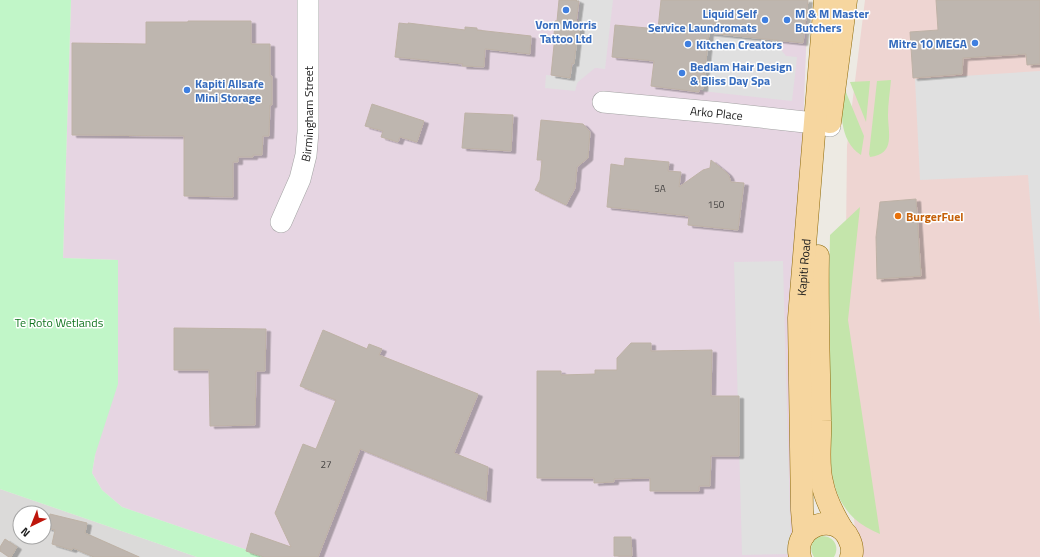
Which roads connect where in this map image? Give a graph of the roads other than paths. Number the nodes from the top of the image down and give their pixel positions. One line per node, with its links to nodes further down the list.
1 (308, 0): 6 (street, Birmingham Street)
2 (825, 0): 5 (main road, Kapiti Road)
3 (846, 0): 5 (main road, Kapiti Road)
4 (603, 102): 5 (street, Arko Place)
5 (823, 125): 7 (main road, Kapiti Road); 8 (main road, Kapiti Road)
6 (281, 222)
7 (818, 289): 8 (main road); 9 (main road, Kapiti Road)
8 (799, 318): 10 (main road, Kapiti Road)
9 (842, 529): 10 (main road); 12 (main road, Kapiti Road)
10 (804, 535): 11 (main road, Kapiti Road)
11 (800, 557)
12 (851, 557)

